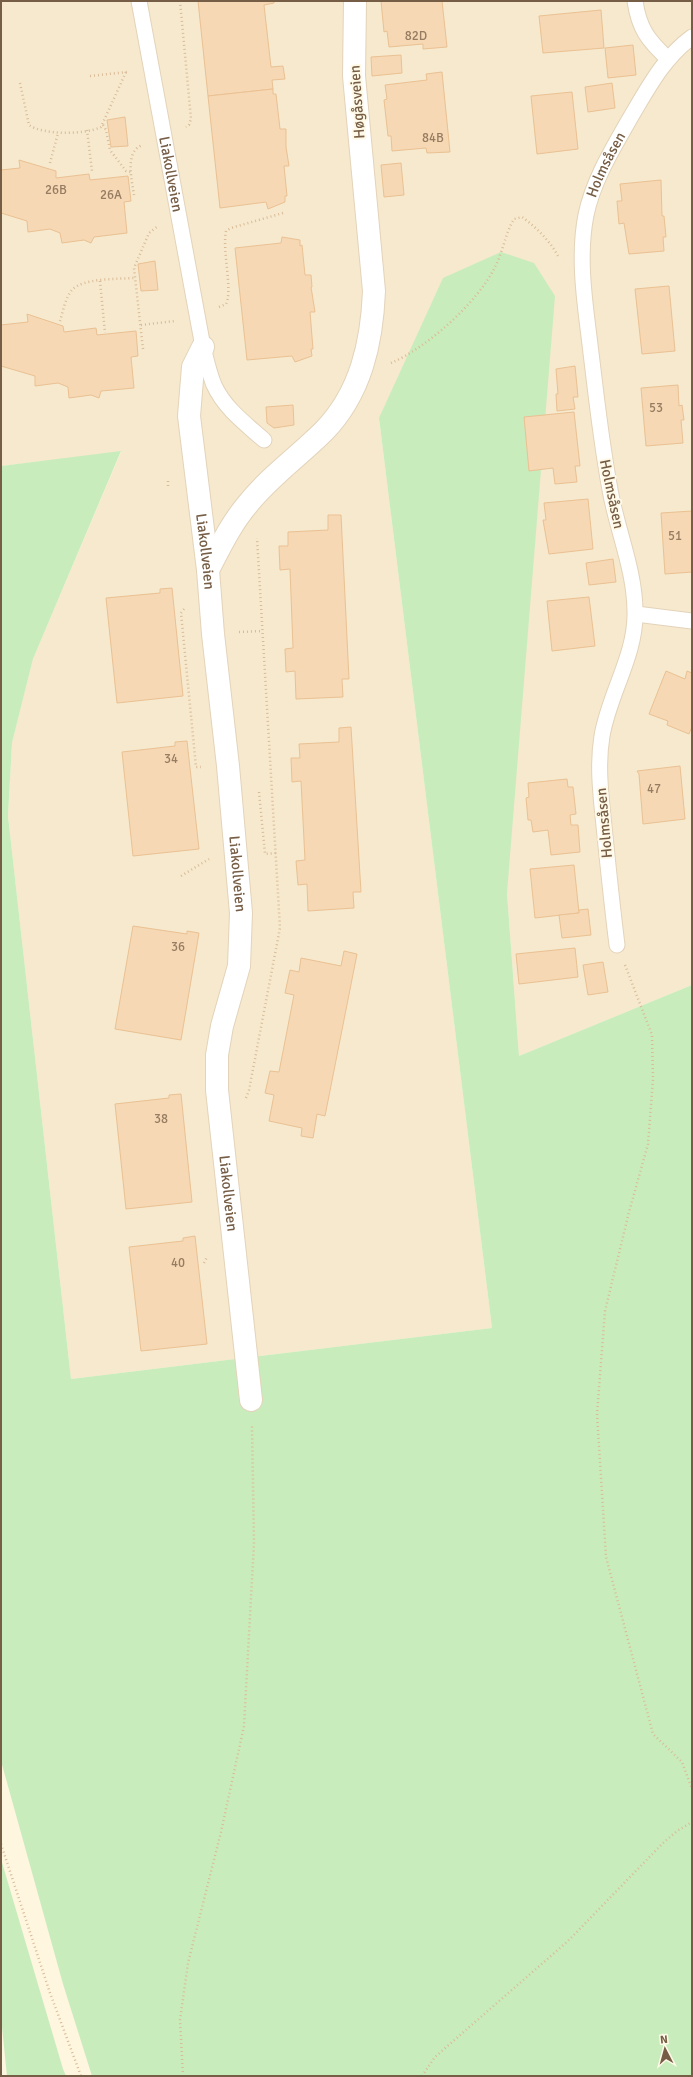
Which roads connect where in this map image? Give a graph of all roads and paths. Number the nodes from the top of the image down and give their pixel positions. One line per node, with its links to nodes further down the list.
1 (139, 1): 14 (lane, Liakollveien)
2 (180, 1): 14 (path)
3 (355, 1): 31 (street, Høgåsveien)
4 (635, 1): 6 (lane)
5 (692, 37): 6 (lane, Holmsåsen)
6 (668, 59): 22 (lane, Holmsåsen)
7 (130, 71): 8 (path)
8 (126, 72): 9 (path); 11 (path)
9 (90, 76)
10 (20, 83): 13 (path)
11 (103, 125): 12 (path); 18 (path)
12 (88, 130): 13 (path); 17 (path)
13 (58, 132): 16 (path)
14 (162, 132): 25 (lane, Liakollveien)
15 (148, 144): 18 (path)
16 (50, 163)
17 (92, 171)
18 (131, 172): 19 (path)
19 (134, 195)
20 (283, 213): 25 (path)
21 (162, 226): 23 (path)
22 (583, 264): 31 (path); 35 (lane, Holmsåsen)
23 (134, 278): 24 (path); 27 (path)
24 (100, 281): 26 (path); 28 (path)
25 (196, 311): 27 (path); 29 (lane, Liakollveien)
26 (60, 322)
27 (141, 325): 30 (path)
28 (105, 333)
29 (203, 346): 32 (lane, Liakollveien); 34 (street, Liakollveien)
30 (143, 349)
31 (360, 372): 34 (street, Høgåsveien)
32 (264, 440)
33 (257, 535): 37 (path)
34 (208, 570): 42 (street, Liakollveien)
35 (636, 614): 36 (lane); 41 (lane, Holmsåsen)
36 (692, 621)
37 (263, 631): 38 (path); 40 (path)
38 (234, 632)
39 (261, 807): 40 (path)
40 (276, 853): 42 (path)
41 (617, 945): 44 (path)
42 (221, 1128): 43 (street, Liakollveien)
43 (251, 1400): 48 (path)
44 (692, 1789)
45 (692, 1822): 49 (path)
46 (1, 1844): 47 (path)
47 (81, 2076)
48 (183, 2076)
49 (422, 2076)

